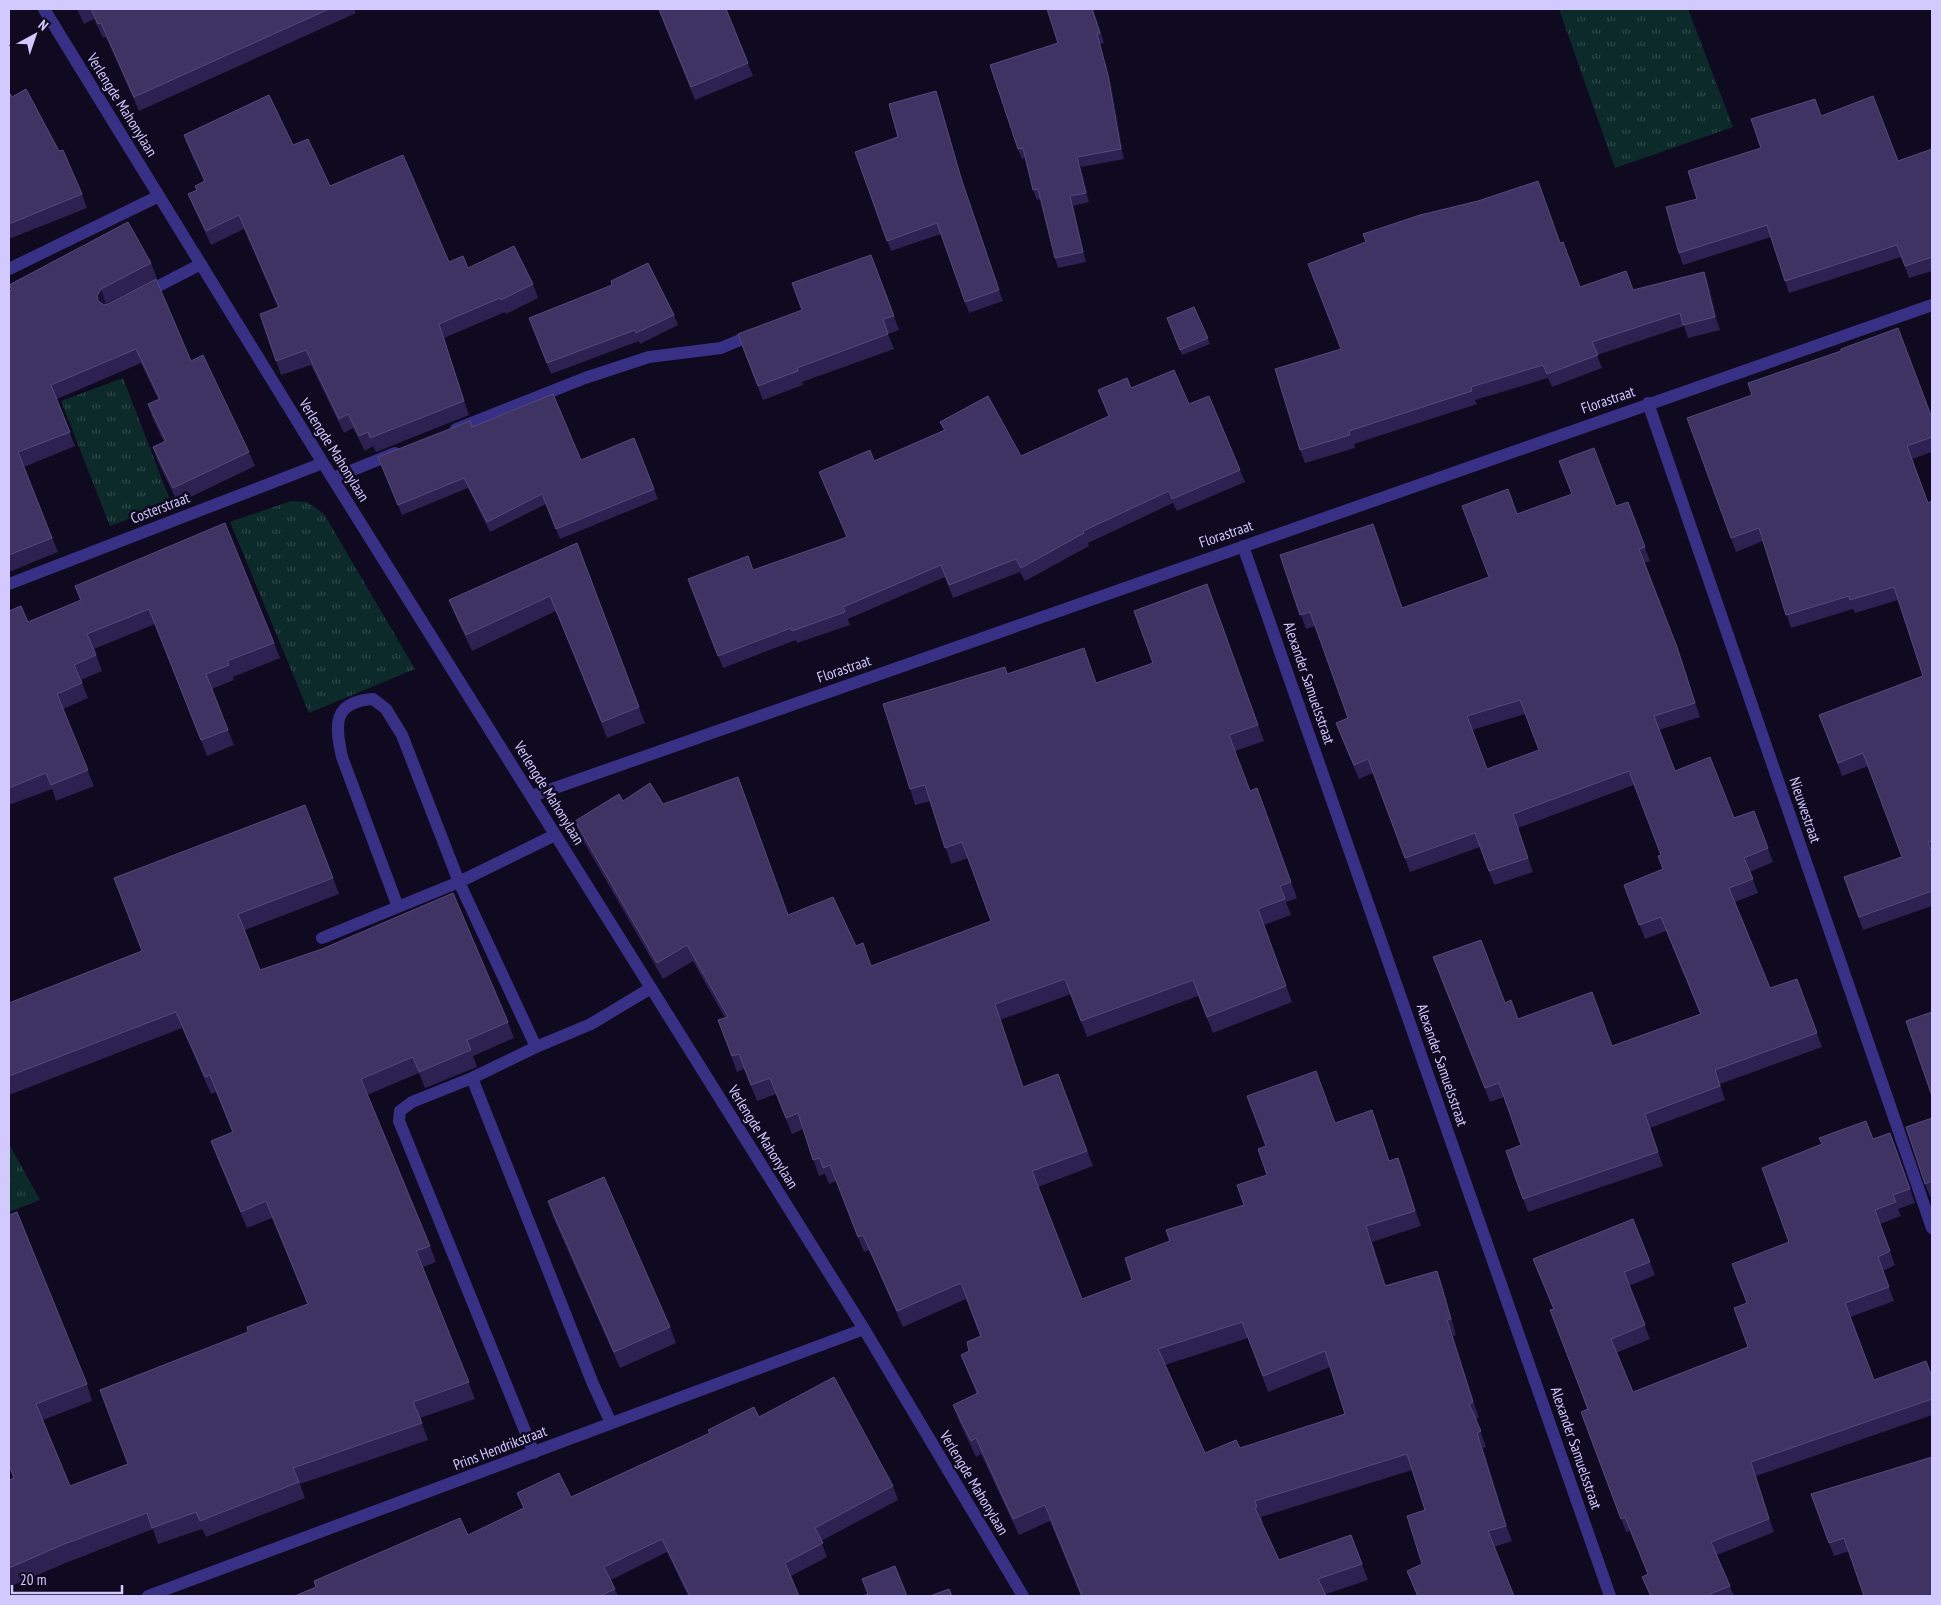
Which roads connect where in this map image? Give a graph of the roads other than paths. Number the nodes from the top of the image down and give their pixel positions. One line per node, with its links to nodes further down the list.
1 (44, 9): 2 (street, Verlengde Mahonylaan)
2 (159, 196): 3 (street, Verlengde Mahonylaan); 4 (street)
3 (201, 264): 5 (street); 11 (street, Verlengde Mahonylaan)
4 (9, 269)
5 (135, 298)
6 (1932, 305): 8 (street, Florastraat)
7 (763, 330): 9 (street)
8 (1648, 403): 13 (street, Florastraat); 23 (street, Nieuwestraat)
9 (441, 435)
10 (405, 450): 12 (street)
11 (323, 463): 12 (street, Verlengde Mahonylaan); 14 (street, Costerstraat)
12 (333, 478): 15 (street, Verlengde Mahonylaan)
13 (1243, 546): 15 (street, Florastraat); 29 (street, Alexander Samuelsstraat)
14 (9, 584)
15 (532, 796): 16 (street, Verlengde Mahonylaan)
16 (555, 835): 17 (street); 20 (street, Verlengde Mahonylaan)
17 (459, 882): 18 (street); 18 (street); 21 (street)
18 (398, 907): 19 (street)
19 (322, 938)
20 (651, 988): 21 (street); 24 (street, Verlengde Mahonylaan)
21 (536, 1047): 22 (street)
22 (472, 1078): 25 (street); 26 (street)
23 (1932, 1228)
24 (864, 1329): 25 (street, Prins Hendrikstraat); 28 (street, Verlengde Mahonylaan)
25 (612, 1423): 26 (street, Prins Hendrikstraat)
26 (534, 1452): 27 (street, Prins Hendrikstraat)
27 (148, 1596)
28 (1023, 1596)
29 (1610, 1596)

